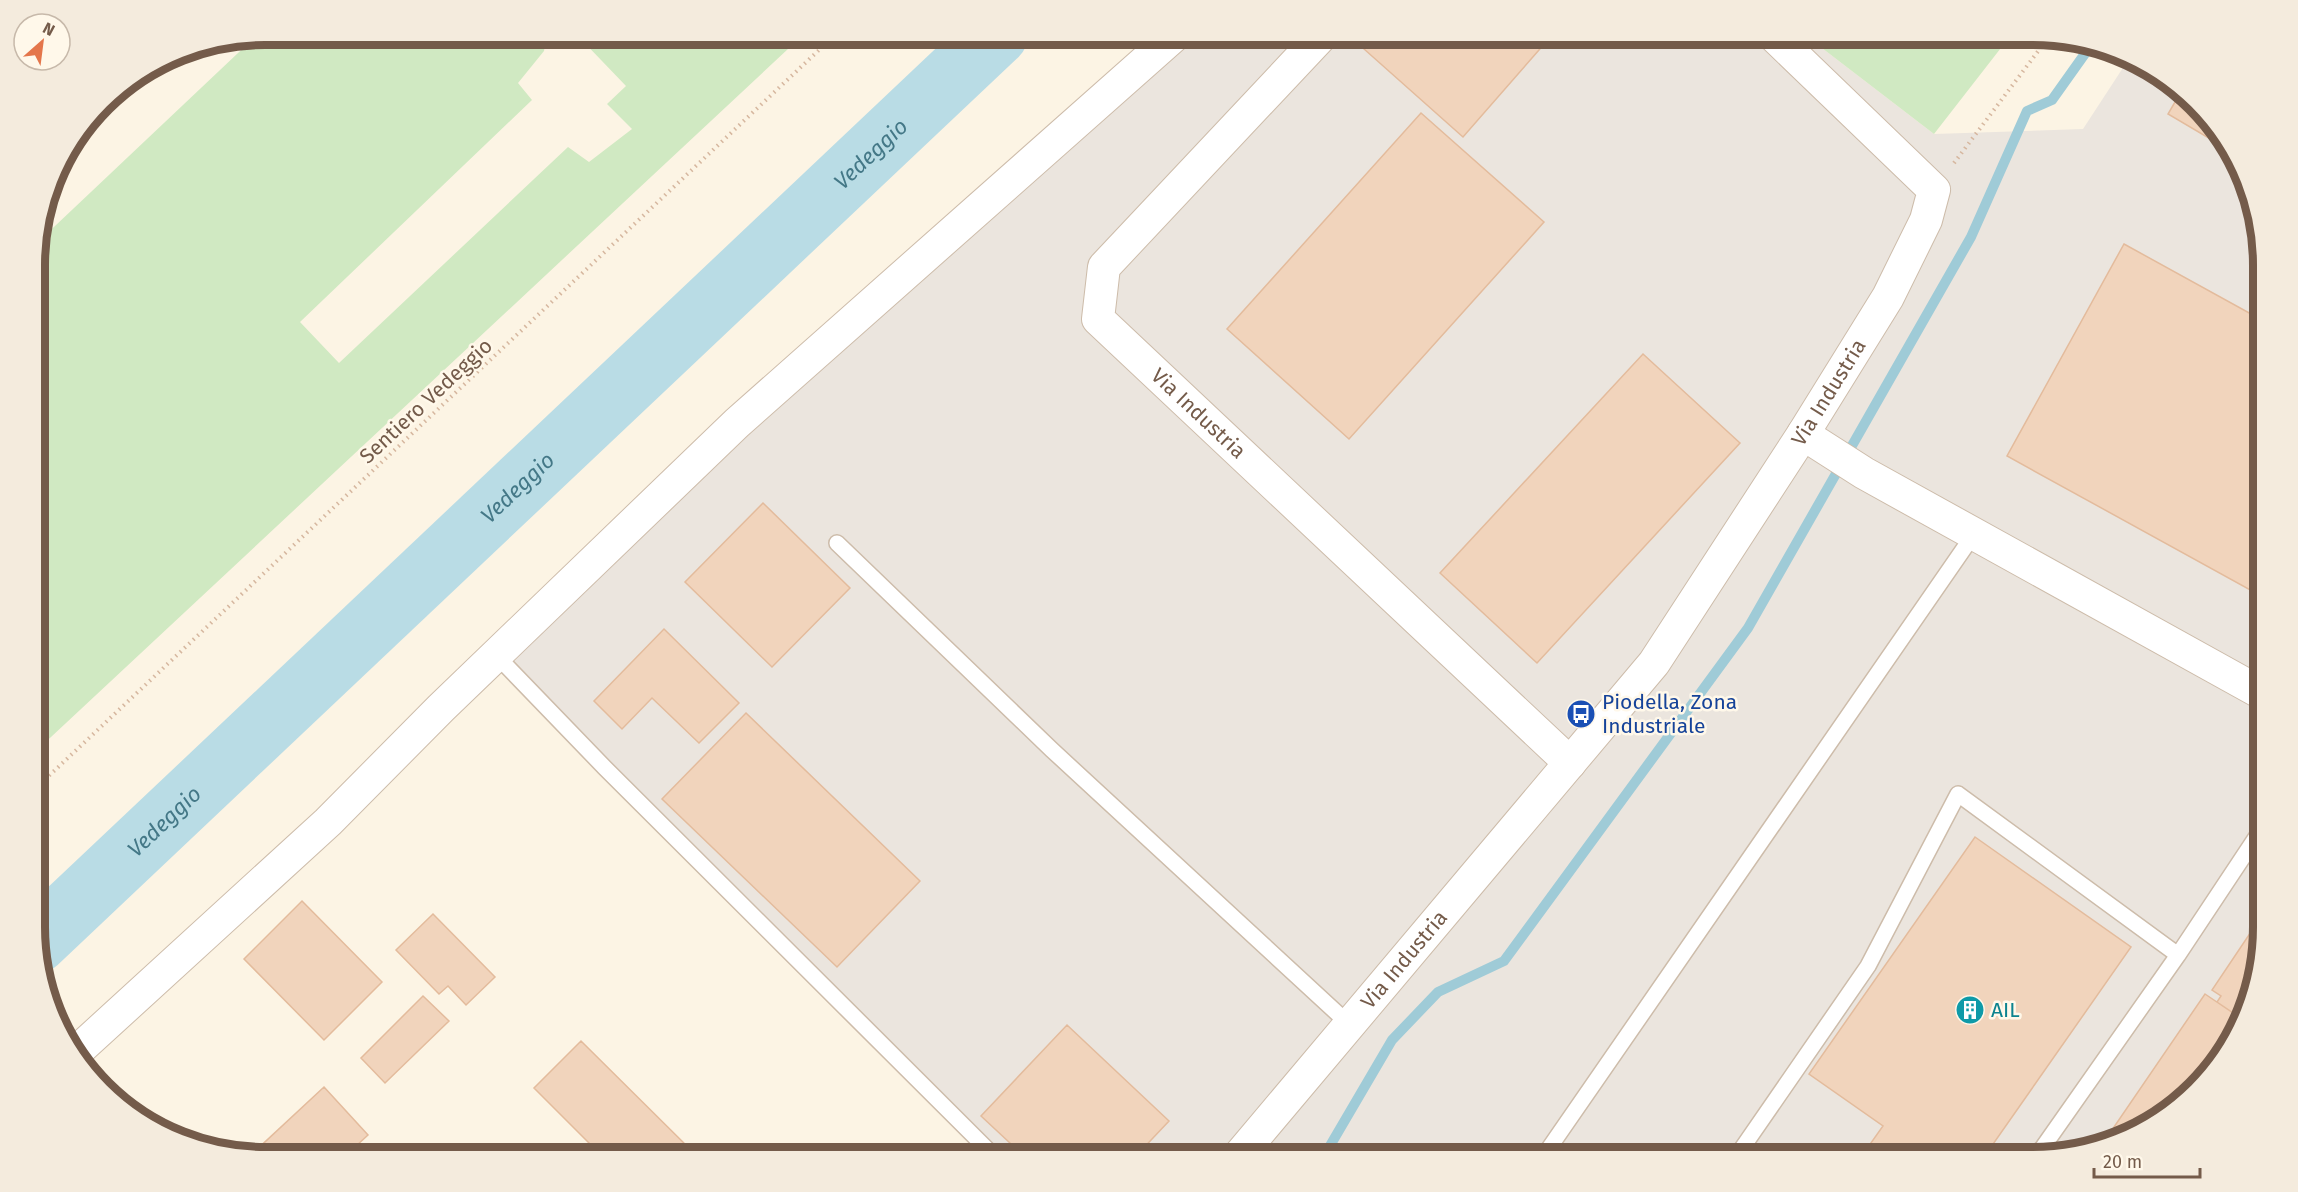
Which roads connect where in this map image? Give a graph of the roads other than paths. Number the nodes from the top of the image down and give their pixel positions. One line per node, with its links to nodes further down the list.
1 (1164, 45): 7 (street)
2 (1313, 45): 9 (street, Via Industria)
3 (1783, 45): 4 (street, Via Industria)
4 (1803, 434): 5 (street); 9 (street, Via Industria)
5 (1974, 534): 8 (street); 16 (lane)
6 (837, 543): 12 (lane)
7 (496, 655): 13 (street); 14 (lane)
8 (2253, 688)
9 (1570, 763): 12 (street, Via Industria)
10 (2253, 842): 11 (lane)
11 (2178, 955): 17 (lane); 18 (lane)
12 (1350, 1025): 15 (street, Via Industria)
13 (81, 1048)
14 (985, 1147)
15 (1246, 1147)
16 (1550, 1147)
17 (1743, 1147)
18 (2043, 1147)

